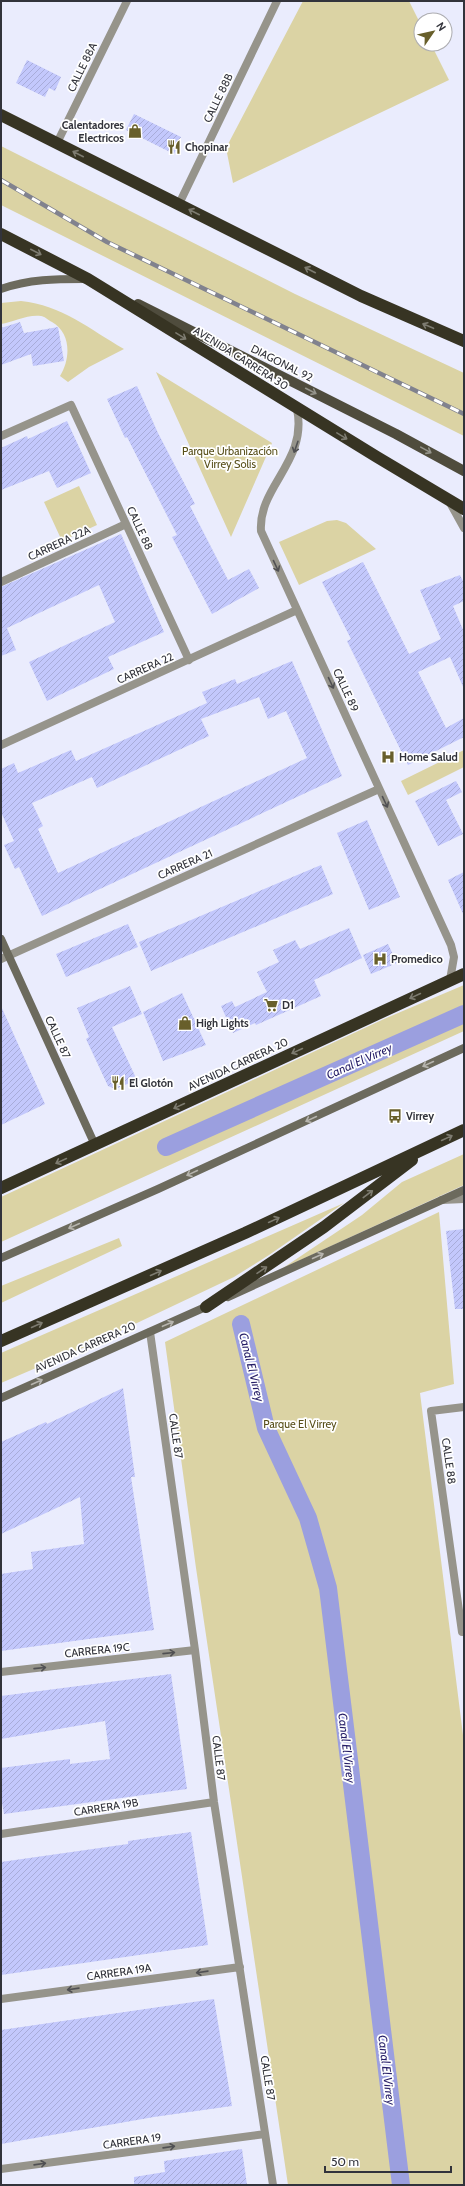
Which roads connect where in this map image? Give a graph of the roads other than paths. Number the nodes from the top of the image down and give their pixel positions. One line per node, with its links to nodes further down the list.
1 (126, 1): 4 (street, CALLE 88A)
2 (277, 1): 5 (street, CALLE 88B)
3 (1, 115): 4 (highway)
4 (57, 143): 5 (highway, one-way to 4)
5 (179, 204): 9 (highway, one-way to 5)
6 (1, 234): 7 (highway, AVENIDA CARRERA 30, one-way to 7)
7 (88, 279): 8 (main road); 10 (highway, AVENIDA CARRERA 30, one-way to 10); 12 (main road, DIAGONAL 92, one-way to 12)
8 (1, 289)
9 (464, 341)
10 (297, 409): 13 (highway, AVENIDA CARRERA 30, one-way to 13); 18 (street, CALLE 89, one-way to 18)
11 (1, 436): 15 (street, CALLE 88)
12 (464, 471)
13 (448, 500): 14 (highway, AVENIDA CARRERA 30); 16 (street)
14 (464, 509)
15 (126, 524): 17 (street, CARRERA 22A); 19 (street, CALLE 88)
16 (464, 528)
17 (1, 582)
18 (297, 610): 19 (street, CARRERA 22); 21 (street, CALLE 89, one-way to 21)
19 (189, 660): 20 (street, CARRERA 22)
20 (1, 745)
21 (379, 789): 23 (street, CARRERA 21); 25 (street, CALLE 89, one-way to 25)
22 (1, 938): 23 (main road, CALLE 87)
23 (5, 957): 28 (main road, CALLE 87)
24 (464, 974): 25 (highway, AVENIDA CARRERA 20)
25 (450, 980): 28 (highway, AVENIDA CARRERA 20, one-way to 28)
26 (464, 1048): 34 (main road, one-way to 34)
27 (464, 1130): 29 (highway, one-way to 27)
28 (95, 1145): 30 (highway, AVENIDA CARRERA 20, one-way to 30)
29 (430, 1146): 35 (highway, one-way to 29); 37 (highway, one-way to 29)
30 (1, 1188)
31 (464, 1190): 33 (main road, AVENIDA CARRERA 20)
32 (464, 1199): 33 (street)
33 (441, 1200): 35 (main road, AVENIDA CARRERA 20, one-way to 33)
34 (1, 1258)
35 (206, 1307): 36 (main road, AVENIDA CARRERA 20, one-way to 35)
36 (150, 1332): 38 (main road, AVENIDA CARRERA 20, one-way to 36); 41 (street, CALLE 87)
37 (1, 1341)
38 (1, 1398)
39 (464, 1407): 40 (street, CALLE 88)
40 (463, 1632)
41 (195, 1650): 42 (street, CARRERA 19C, one-way to 41); 43 (street, CALLE 87)
42 (1, 1672)
43 (214, 1802): 44 (street, CARRERA 19B); 45 (street, CALLE 87)
44 (1, 1834)
45 (240, 1967): 46 (street, CARRERA 19A, one-way to 46); 47 (street, CALLE 87)
46 (1, 1999)
47 (266, 2134): 48 (street, CARRERA 19, one-way to 47); 49 (street, CALLE 87)
48 (1, 2169)
49 (274, 2185)

